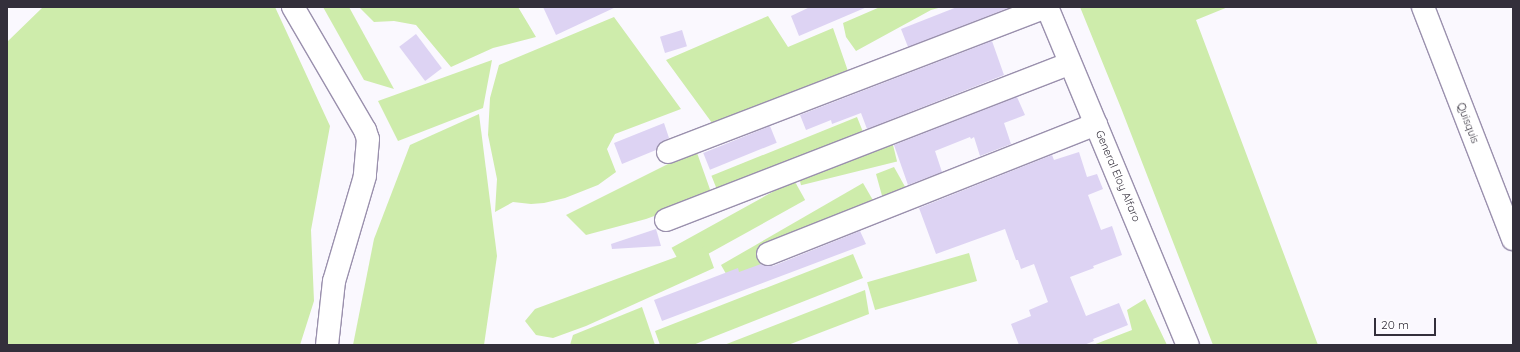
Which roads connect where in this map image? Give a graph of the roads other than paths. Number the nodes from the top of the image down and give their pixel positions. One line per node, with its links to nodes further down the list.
1 (293, 7): 10 (street)
2 (1047, 7): 4 (street, General Eloy Alfaro); 6 (street)
3 (1423, 7): 8 (street, Quisquis)
4 (1070, 63): 5 (street, General Eloy Alfaro); 7 (street)
5 (1096, 124): 9 (street); 11 (street, General Eloy Alfaro)
6 (668, 152)
7 (666, 220)
8 (1513, 239)
9 (768, 254)
10 (326, 345)
11 (1188, 345)

